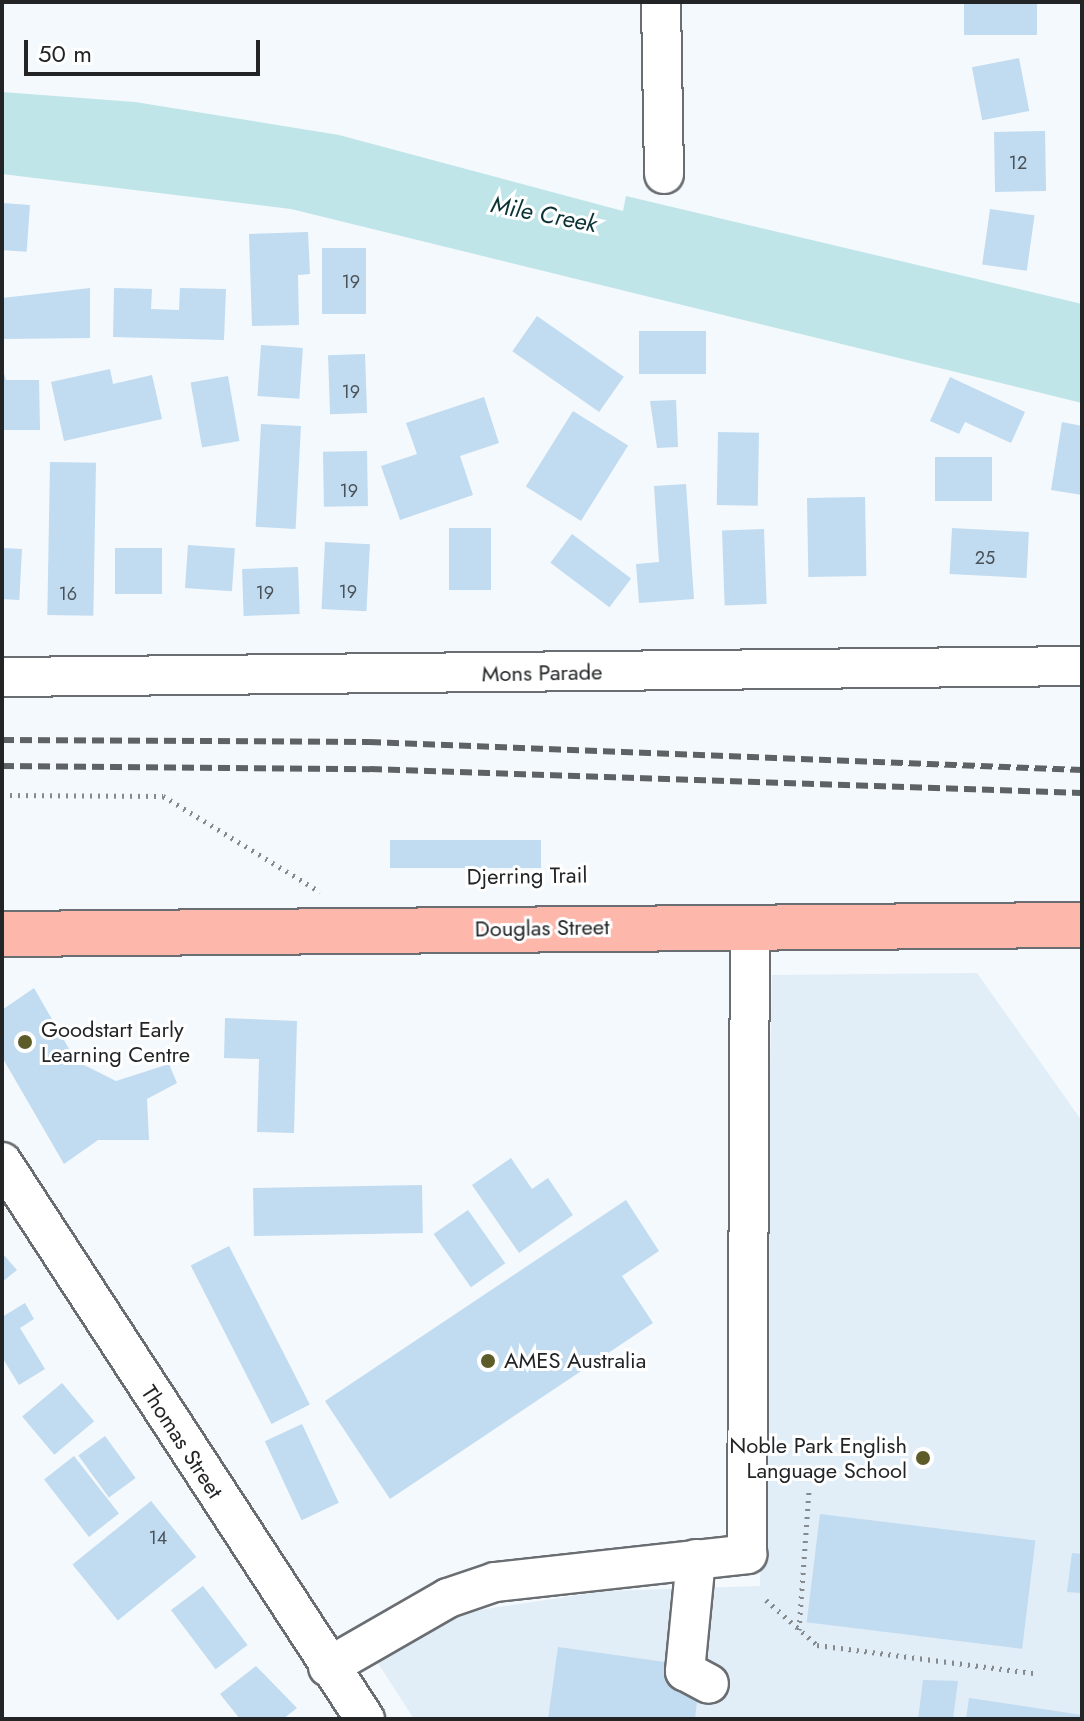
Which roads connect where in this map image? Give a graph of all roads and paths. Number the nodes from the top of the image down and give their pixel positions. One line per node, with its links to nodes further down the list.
1 (661, 2): 2 (street)
2 (664, 174)
3 (1082, 666): 4 (street, Mons Parade)
4 (2, 677)
5 (2, 795): 6 (path)
6 (331, 894)
7 (1082, 925): 8 (main road, Douglas Street)
8 (750, 926): 9 (main road, Douglas Street); 12 (street)
9 (2, 934)
10 (2, 1162): 15 (street, Thomas Street)
11 (809, 1492): 14 (path)
12 (696, 1559): 15 (street); 17 (street)
13 (766, 1600): 14 (path)
14 (799, 1630): 16 (path)
15 (328, 1667): 18 (street, Thomas Street)
16 (1033, 1673)
17 (709, 1684)
18 (365, 1719)

